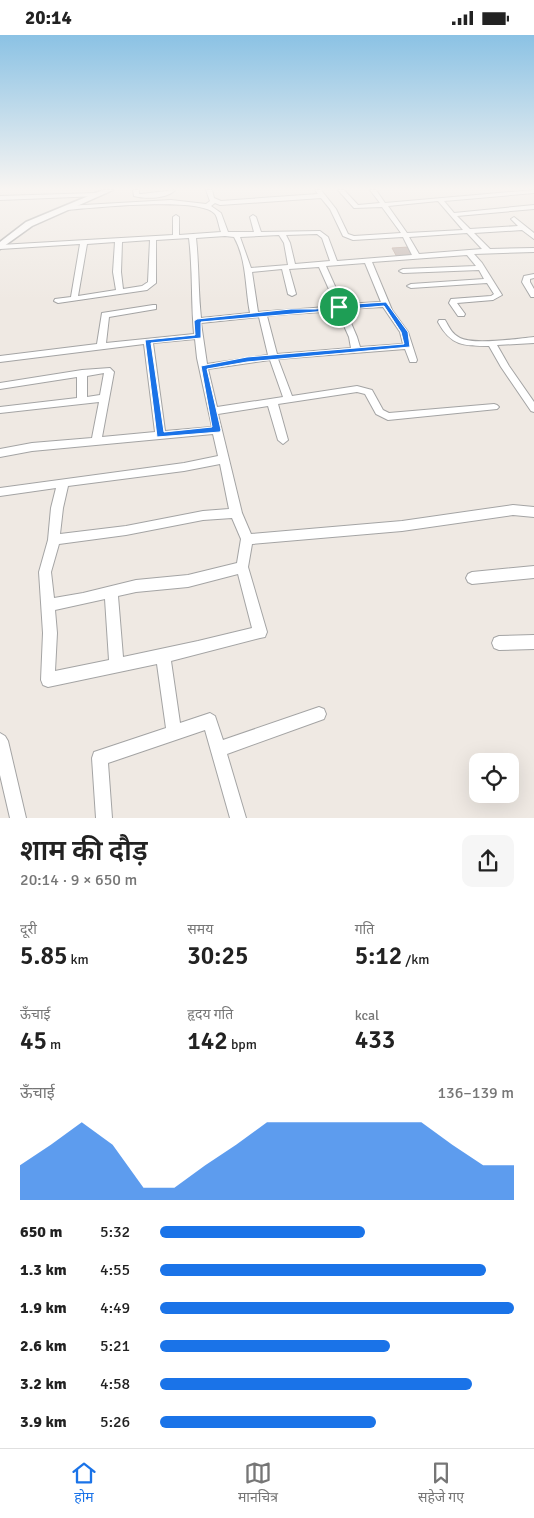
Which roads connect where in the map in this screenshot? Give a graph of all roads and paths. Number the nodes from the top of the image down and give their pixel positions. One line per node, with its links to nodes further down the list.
1 (26, 227): 21 (street)
2 (176, 227): 17 (street)
3 (223, 227): 12 (street)
4 (256, 227): 10 (street)
5 (341, 227): 16 (street)
6 (398, 227): 16 (street)
7 (464, 227): 9 (street)
8 (524, 228): 9 (street); 15 (street)
9 (470, 232): 16 (street); 23 (street)
10 (258, 233): 11 (street); 14 (street)
11 (281, 233): 27 (street); 29 (street)
12 (225, 234): 13 (street); 14 (street)
13 (192, 235): 17 (street); 46 (street)
14 (236, 235): 31 (street)
15 (533, 235)
16 (404, 236): 25 (street)
17 (176, 237): 18 (street)
18 (154, 238): 19 (street); 36 (street)
19 (119, 240): 20 (street); 36 (street)
20 (84, 241): 21 (street); 39 (street)
21 (0, 247)
22 (534, 250): 23 (street)
23 (488, 251): 24 (street)
24 (469, 253): 25 (street); 30 (street)
25 (417, 257): 26 (street)
26 (368, 261): 27 (street); 41 (street)
27 (334, 263): 28 (street)
28 (322, 264): 29 (street); 43 (street)
29 (289, 266): 31 (street); 37 (street)
30 (481, 268): 32 (street); 34 (street)
31 (248, 270): 45 (street)
32 (403, 271)
33 (534, 276): 38 (street)
34 (489, 281): 35 (street); 44 (street)
35 (411, 286)
36 (120, 292): 39 (street)
37 (292, 294)
38 (534, 295)
39 (74, 299): 40 (street)
40 (58, 301)
41 (386, 304): 43 (street); 53 (street)
42 (152, 307): 52 (street)
43 (339, 307): 45 (street); 54 (street)
44 (460, 314)
45 (259, 315): 46 (street); 55 (street)
46 (197, 321): 48 (street)
47 (442, 322): 51 (street)
48 (199, 336): 50 (street); 58 (street)
49 (534, 340): 51 (street)
50 (148, 341): 52 (street); 70 (street)
51 (492, 343): 66 (street)
52 (102, 346): 56 (street)
53 (408, 346): 54 (street); 57 (street)
54 (356, 350): 55 (street)
55 (273, 357): 58 (street); 63 (street)
56 (0, 359)
57 (413, 360)
58 (203, 367): 68 (street)
59 (82, 373): 60 (street); 61 (street); 62 (street)
60 (0, 386)
61 (104, 397): 62 (street); 72 (street)
62 (82, 400): 67 (street)
63 (289, 400): 64 (street); 65 (street)
64 (272, 402): 68 (street); 71 (street)
65 (494, 407)
66 (534, 409)
67 (0, 410)
68 (214, 411): 69 (street)
69 (217, 430): 70 (street); 74 (street)
70 (160, 435): 72 (street)
71 (283, 440)
72 (96, 442): 73 (street)
73 (0, 453)
74 (224, 459): 75 (street); 78 (street)
75 (63, 483): 76 (street); 80 (street)
76 (0, 492)
77 (534, 512): 79 (street)
78 (236, 513): 79 (street); 80 (street)
79 (247, 539): 81 (street)
80 (54, 540): 85 (street)
81 (242, 567): 84 (street); 88 (street)
82 (534, 572): 83 (street)
83 (472, 577)
84 (111, 593): 85 (street); 89 (street)
85 (48, 605): 89 (street)
86 (534, 642): 87 (street)
87 (499, 643)
88 (163, 655): 89 (street); 91 (street)
89 (116, 664)
90 (319, 714): 93 (street)
91 (174, 733): 93 (street); 95 (street)
92 (1, 750): 94 (street)
93 (218, 750): 96 (street)
94 (18, 818)
95 (104, 818)
96 (238, 818)

